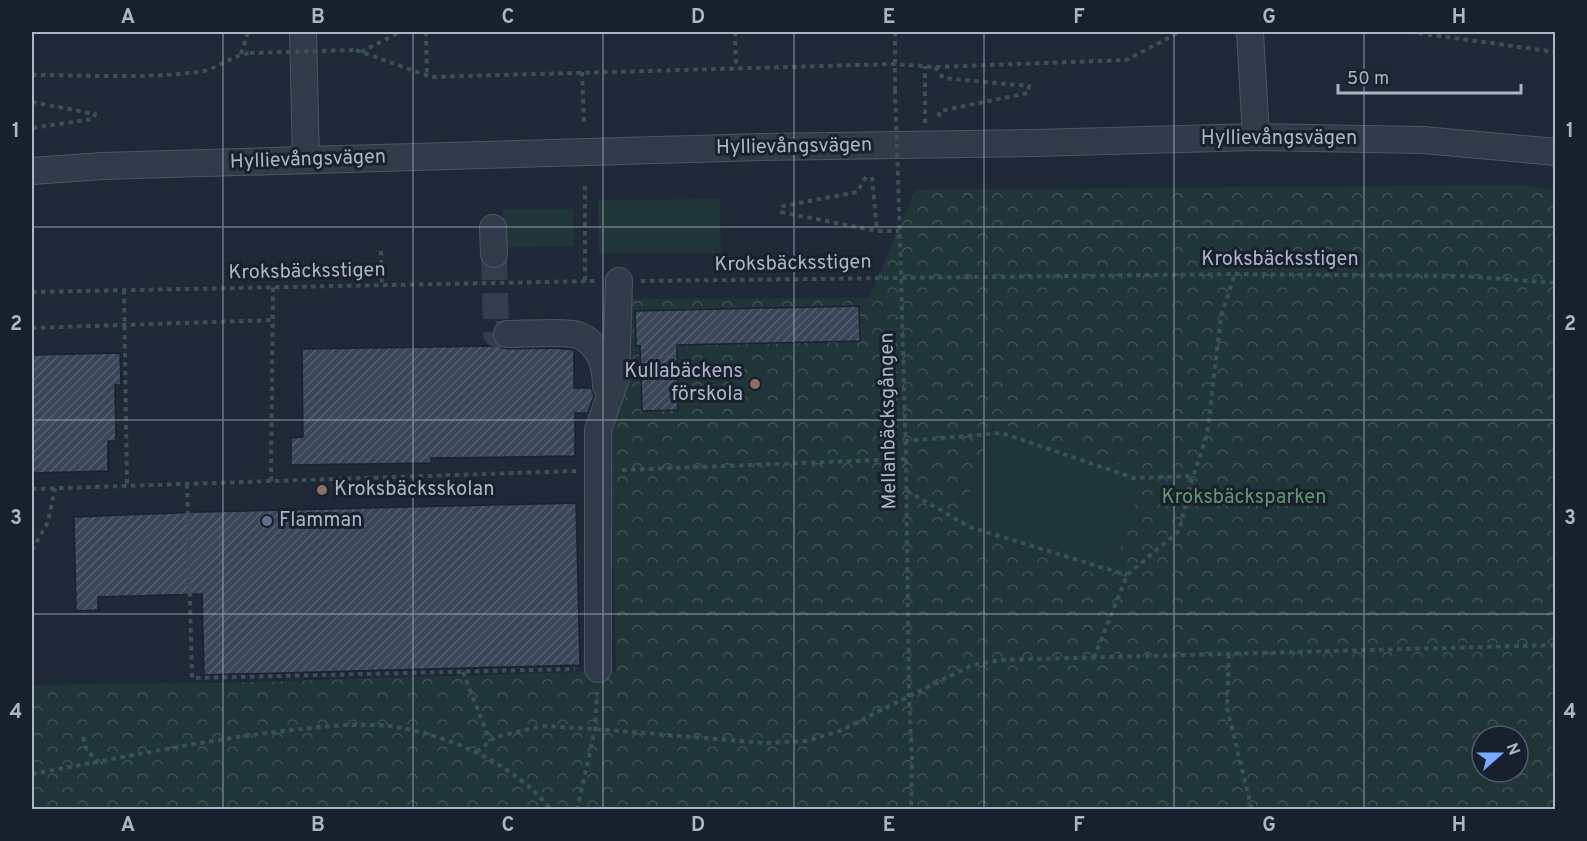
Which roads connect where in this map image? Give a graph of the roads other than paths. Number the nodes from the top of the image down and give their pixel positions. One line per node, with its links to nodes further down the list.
1 (303, 32): 5 (street)
2 (1250, 32): 3 (street)
3 (1256, 137): 4 (street, Hyllievångsvägen); 5 (street, Hyllievångsvägen)
4 (1556, 152)
5 (306, 160): 6 (street, Hyllievångsvägen)
6 (32, 171)
7 (494, 228): 8 (street)
8 (494, 254)
9 (619, 281): 11 (street)
10 (507, 334): 11 (street)
11 (607, 404): 12 (street)
12 (598, 669)

